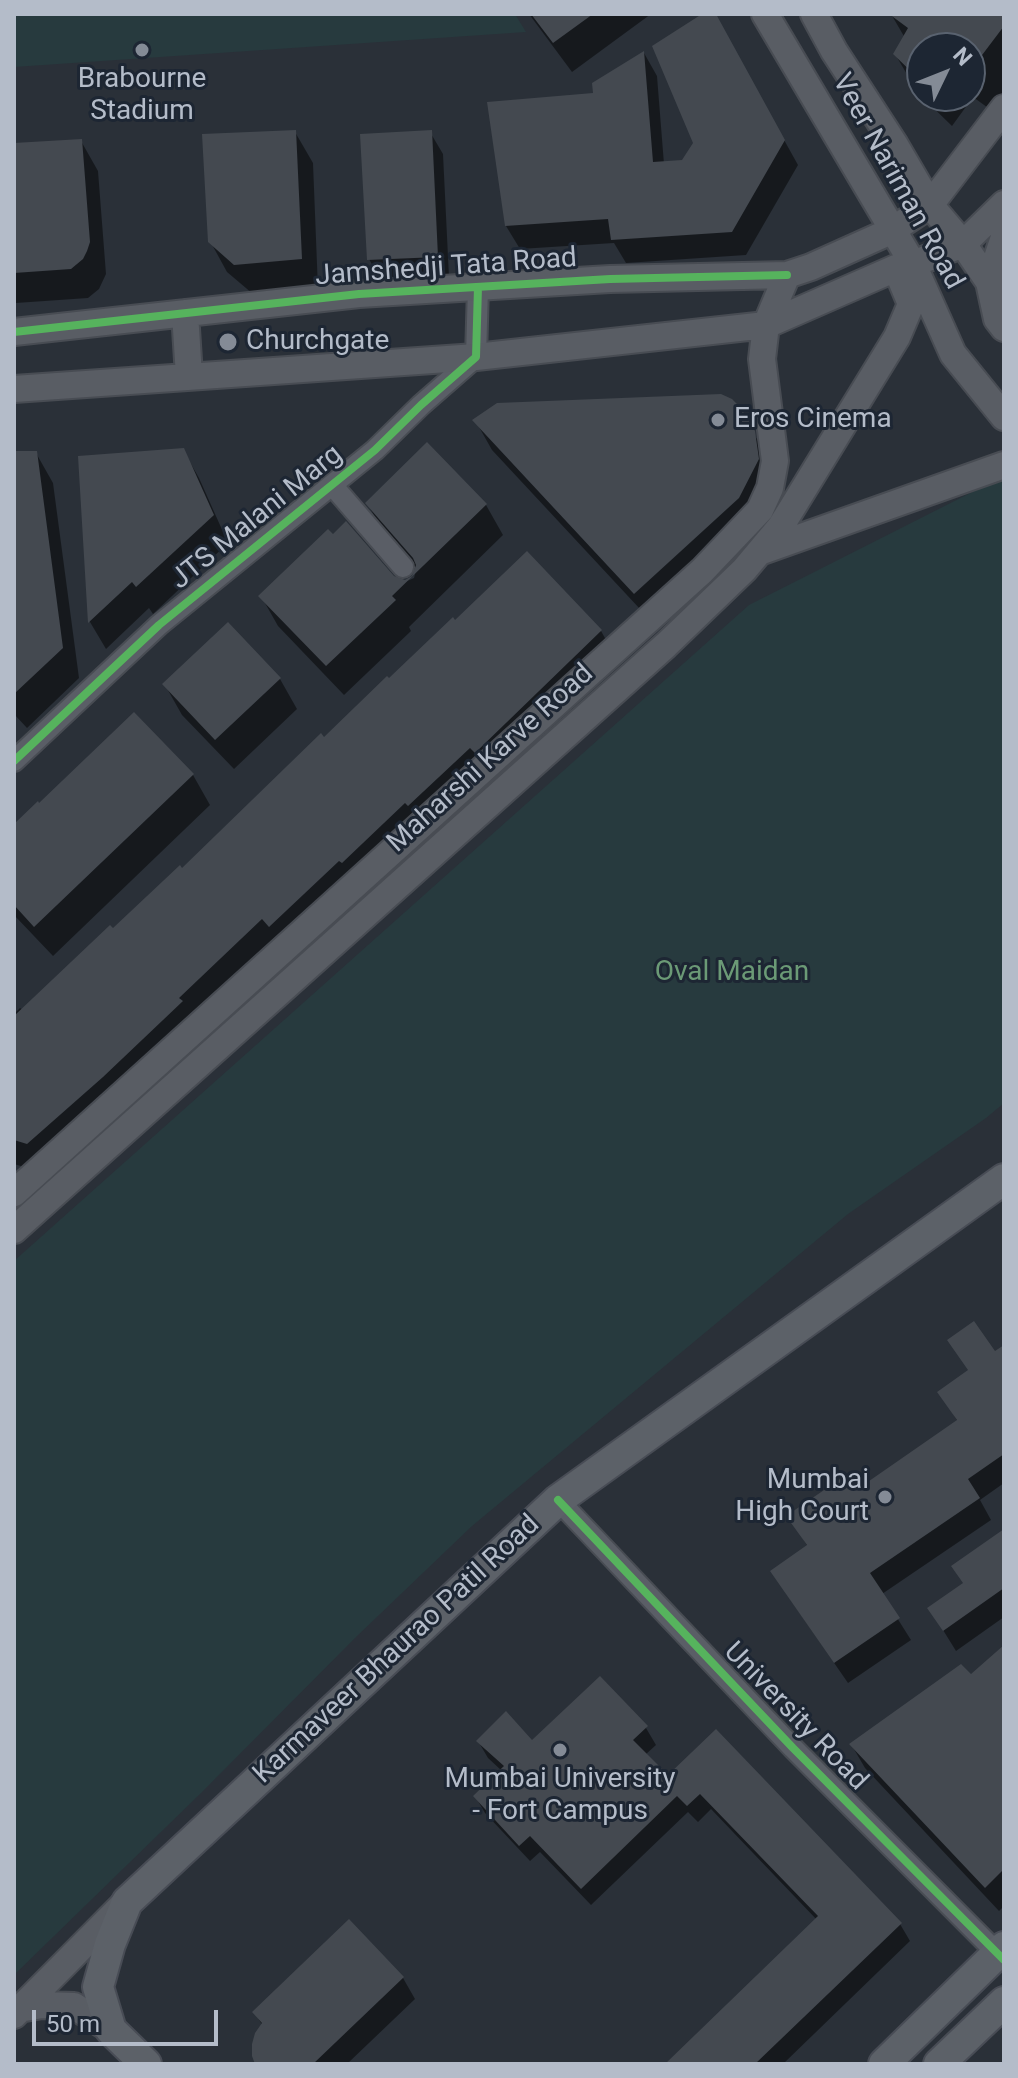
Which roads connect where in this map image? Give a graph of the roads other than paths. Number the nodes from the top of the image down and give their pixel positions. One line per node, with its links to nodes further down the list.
1 (765, 14): 6 (main road, Veer Nariman Road)
2 (814, 14): 5 (main road, Veer Nariman Road)
3 (1004, 108): 5 (main road)
4 (1004, 204): 8 (main road)
5 (930, 205): 6 (main road); 8 (main road, Veer Nariman Road)
6 (891, 231): 9 (main road, Veer Nariman Road); 10 (main road, Jamshedji Tata Road)
7 (1004, 237): 11 (main road)
8 (963, 244): 9 (main road); 11 (main road, Veer Nariman Road)
9 (904, 266): 14 (main road); 20 (main road, Veer Nariman Road); 23 (main road, Maharshi Karve Road)
10 (787, 275): 12 (main road, Jamshedji Tata Road); 14 (main road)
11 (989, 282): 15 (main road, Veer Nariman Road)
12 (478, 287): 13 (main road, Jamshedji Tata Road); 17 (street)
13 (185, 313): 16 (main road, Jamshedji Tata Road); 18 (main road)
14 (766, 325): 17 (main road); 27 (main road, Maharshi Karve Road)
15 (1004, 328)
16 (14, 332)
17 (476, 357): 18 (main road); 22 (street, JTS Malani Marg)
18 (189, 376): 19 (main road)
19 (14, 389)
20 (1004, 417)
21 (1004, 465): 23 (main road)
22 (333, 486): 24 (street); 25 (street, JTS Malani Marg)
23 (761, 551): 28 (main road, Maharshi Karve Road)
24 (403, 567)
25 (14, 761)
26 (1004, 1179): 29 (main road, Karmaveer Bhaurao Patil Road)
27 (14, 1193)
28 (14, 1230)
29 (558, 1500): 30 (main road, Karmaveer Bhaurao Patil Road); 31 (street, University Road)
30 (127, 1902): 33 (main road, Karmaveer Bhaurao Patil Road); 34 (main road)
31 (1002, 1953): 36 (main road)
32 (1004, 2002): 37 (main road)
33 (17, 2012): 34 (main road)
34 (111, 2030): 35 (main road)
35 (146, 2064)
36 (884, 2064)
37 (939, 2064)

